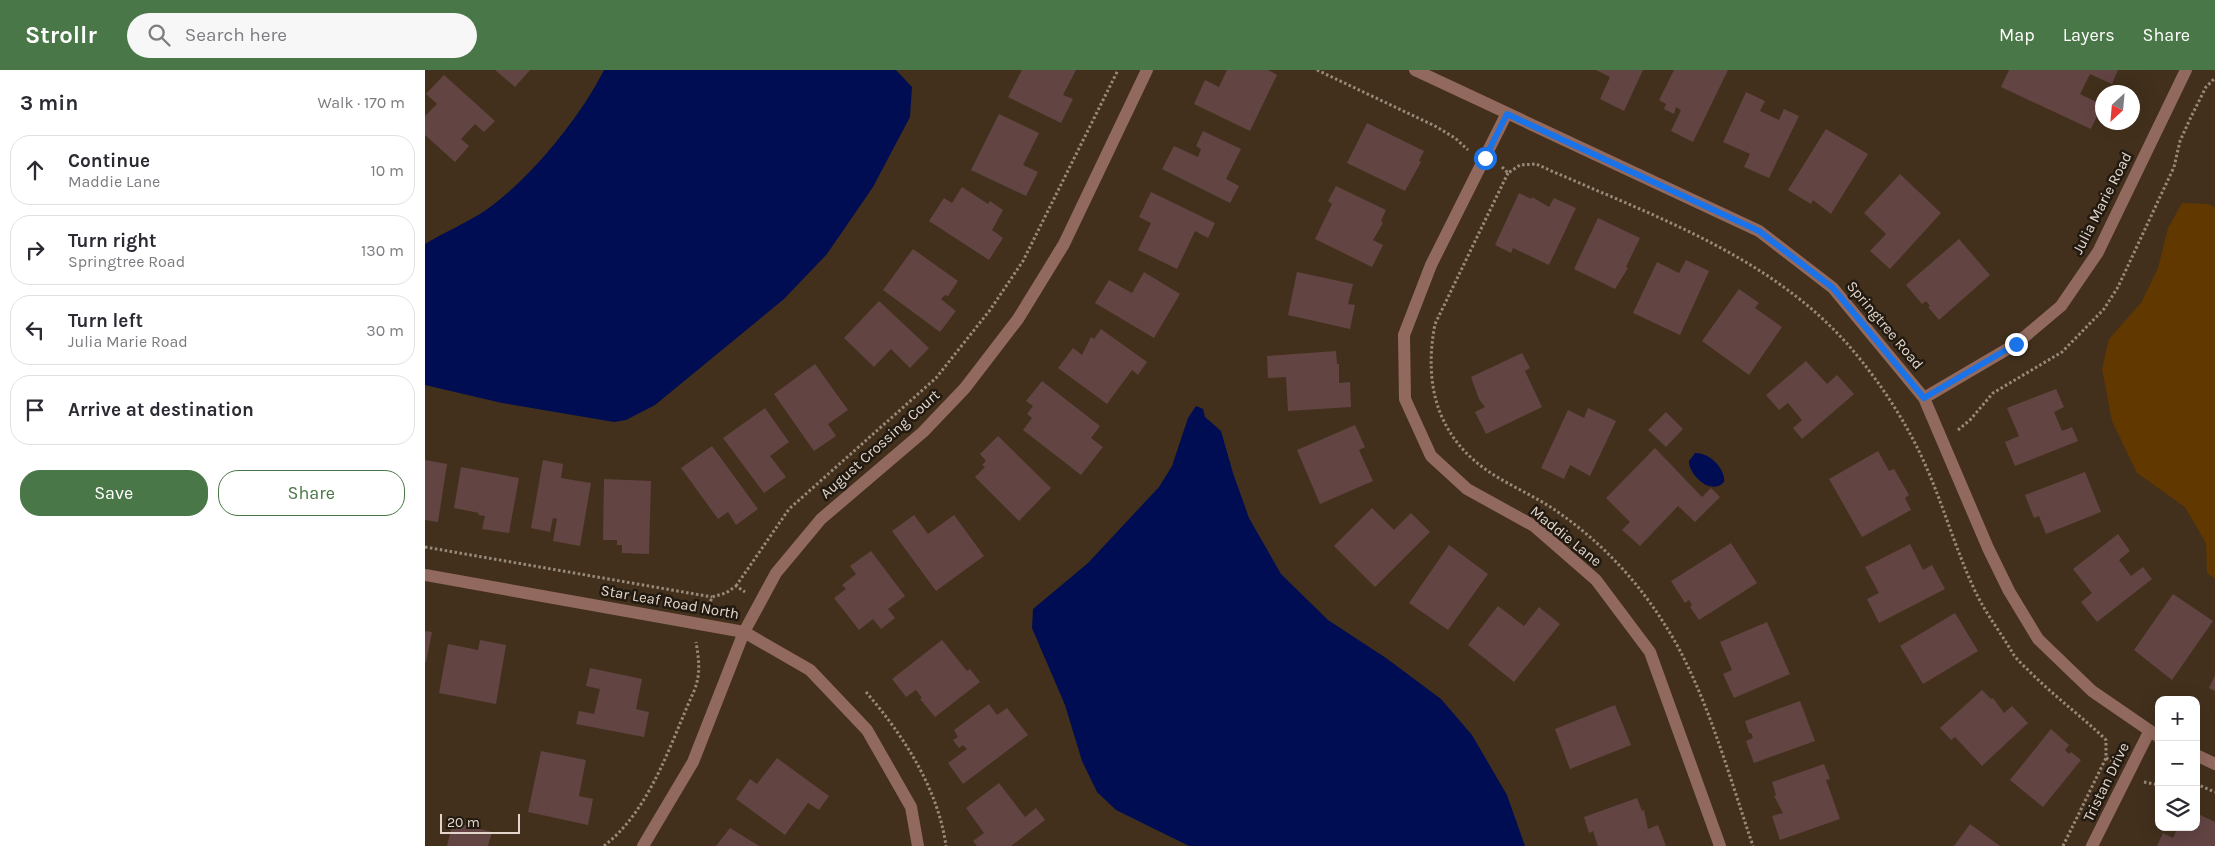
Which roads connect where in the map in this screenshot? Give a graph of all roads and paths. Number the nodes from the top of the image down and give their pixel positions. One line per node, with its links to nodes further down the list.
1 (1118, 70): 12 (path)
2 (1147, 70): 14 (street, August Crossing Court)
3 (1317, 70): 7 (path)
4 (1415, 70): 6 (street, Springtree Road)
5 (2186, 70): 9 (street, Julia Marie Road)
6 (1507, 114): 7 (street, Maddie Lane); 9 (street, Springtree Road)
7 (1485, 158): 8 (path); 30 (street, Maddie Lane)
8 (1508, 173): 20 (path); 31 (path)
9 (1924, 398): 18 (street, Springtree Road)
10 (425, 547): 13 (path)
11 (425, 575): 15 (street, Star Leaf Road North)
12 (736, 586): 13 (path); 14 (path)
13 (711, 597): 15 (path)
14 (761, 602): 16 (street, August Crossing Court)
15 (703, 625): 16 (street, Star Leaf Road North); 26 (path)
16 (744, 632): 27 (street, August Crossing Court); 28 (street, Star Leaf Road North)
17 (866, 692): 29 (path)
18 (2154, 734): 22 (street, Tristan Drive)
19 (2200, 757): 21 (street)
20 (2106, 758): 22 (path); 32 (path)
21 (2215, 764)
22 (2129, 771): 23 (path); 33 (street, Tristan Drive)
23 (2155, 785)
24 (2200, 786): 25 (path)
25 (2215, 792)
26 (604, 846)
27 (643, 846)
28 (919, 846)
29 (946, 846)
30 (1720, 846)
31 (1753, 846)
32 (2063, 846)
33 (2092, 846)

